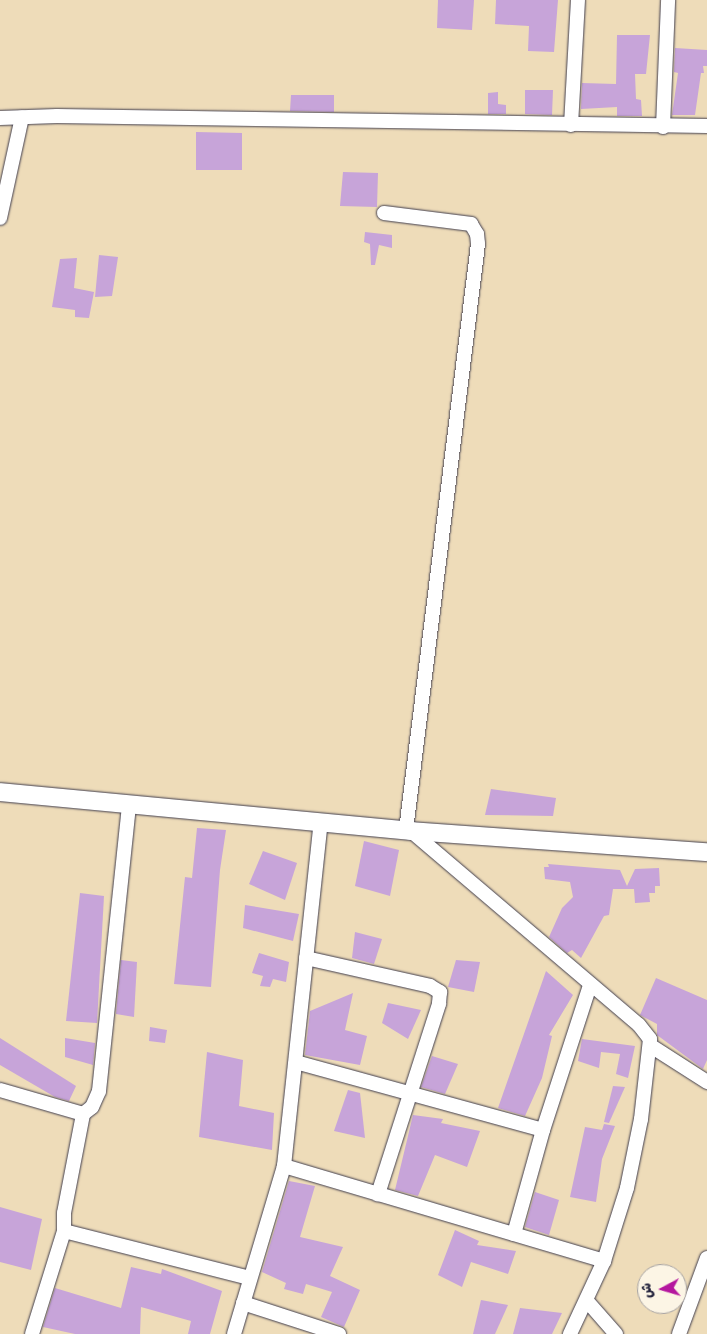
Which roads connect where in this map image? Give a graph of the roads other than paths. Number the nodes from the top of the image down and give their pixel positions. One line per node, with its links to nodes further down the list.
1 (578, 0): 5 (street)
2 (668, 0): 7 (street)
3 (22, 117): 4 (street); 5 (street); 9 (street)
4 (0, 118)
5 (571, 125): 7 (street)
6 (707, 126): 7 (street)
7 (663, 127)
8 (384, 213): 13 (street)
9 (0, 218)
10 (0, 792): 11 (street)
11 (129, 804): 12 (street); 22 (street)
12 (320, 822): 13 (street); 15 (street)
13 (409, 831): 14 (street); 16 (street)
14 (707, 852)
15 (306, 958): 18 (street); 21 (street)
16 (590, 985): 17 (street); 23 (street)
17 (651, 1046): 19 (street); 29 (street)
18 (296, 1062): 21 (street); 24 (street)
19 (707, 1082)
20 (0, 1090): 22 (street)
21 (409, 1094): 23 (street); 25 (street)
22 (83, 1114): 26 (street)
23 (543, 1130): 27 (street)
24 (284, 1166): 25 (street); 30 (street)
25 (378, 1194): 27 (street)
26 (64, 1231): 30 (street); 33 (street)
27 (514, 1234): 29 (street)
28 (707, 1258): 38 (street)
29 (604, 1260): 31 (street)
30 (250, 1278): 32 (street)
31 (587, 1301): 36 (street); 37 (street)
32 (243, 1303): 34 (street); 35 (street)
33 (32, 1334)
34 (234, 1334)
35 (339, 1334)
36 (570, 1334)
37 (616, 1334)
38 (679, 1334)

